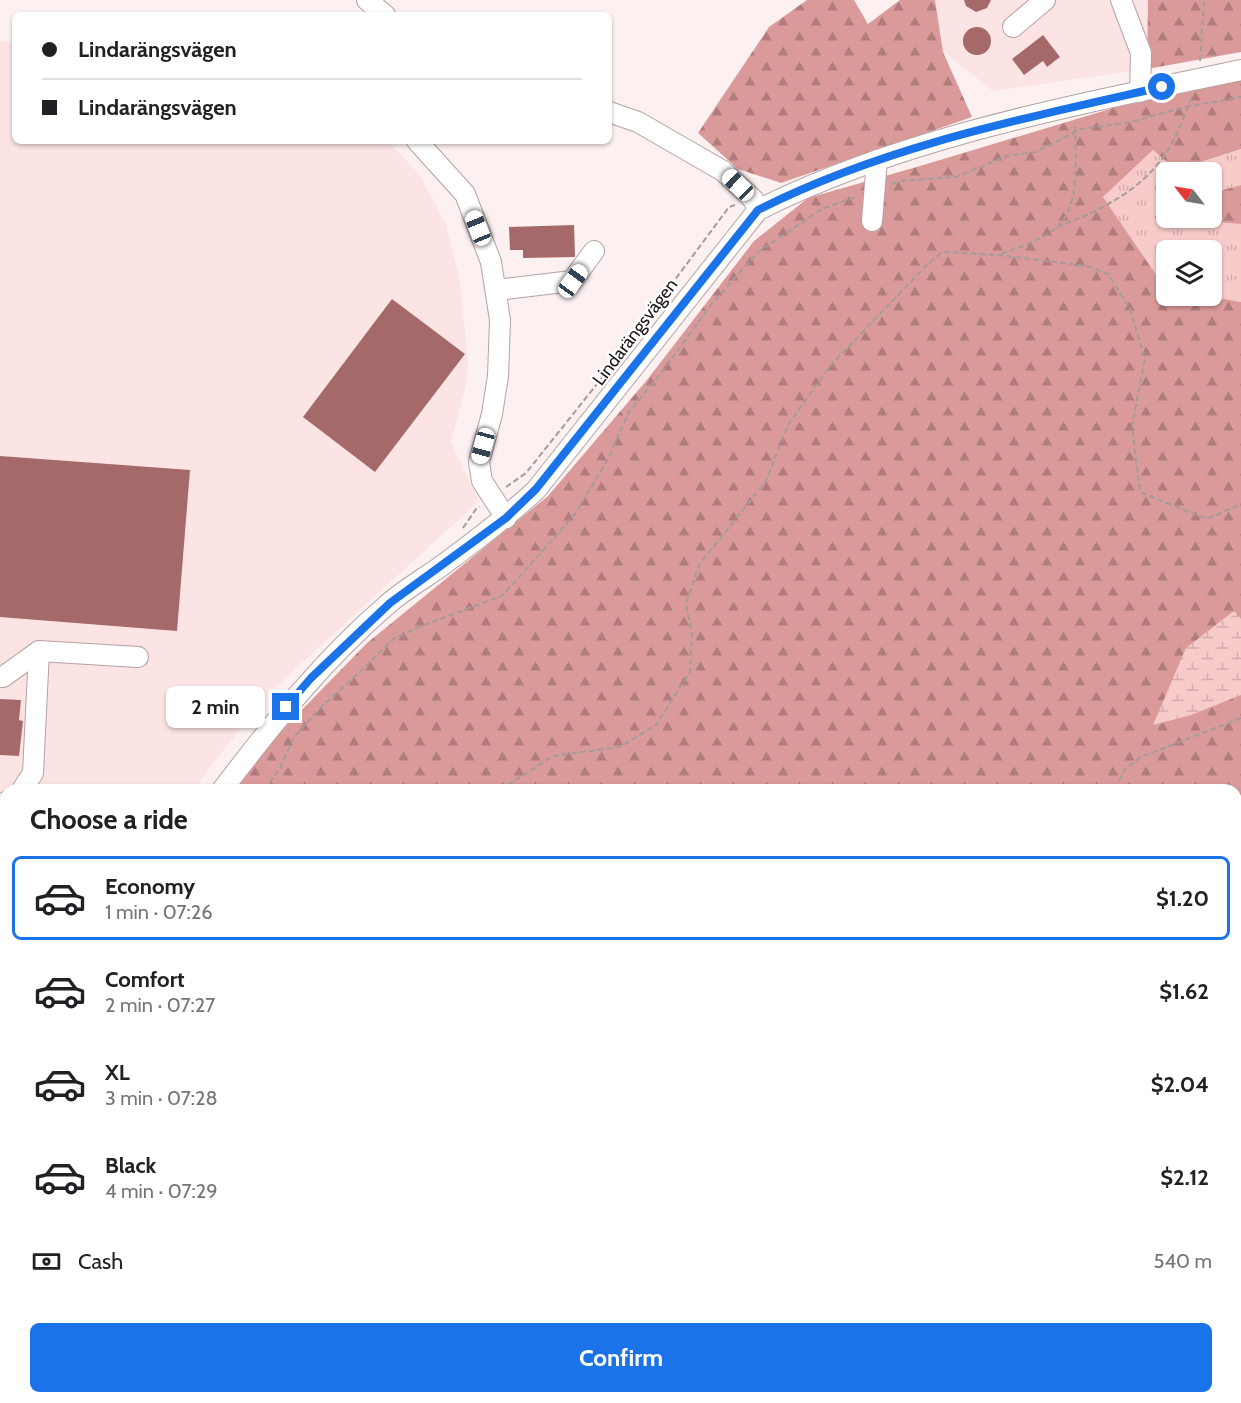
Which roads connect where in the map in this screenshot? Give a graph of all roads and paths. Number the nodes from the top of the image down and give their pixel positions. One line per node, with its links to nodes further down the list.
1 (367, 0): 5 (street)
2 (1045, 0): 6 (street)
3 (1121, 0): 9 (street)
4 (1204, 0): 8 (path)
5 (381, 12)
6 (1013, 27)
7 (1241, 70): 8 (street, Lindarängsvägen)
8 (1198, 79): 9 (street, Lindarängsvägen); 12 (path)
9 (1140, 92): 11 (street, Lindarängsvägen)
10 (1241, 97): 12 (path)
11 (1075, 107): 14 (path); 16 (street, Lindarängsvägen)
12 (1188, 107): 14 (path); 20 (path)
13 (612, 113): 18 (street)
14 (1075, 132): 17 (path); 20 (path)
15 (420, 144): 23 (street)
16 (877, 160): 17 (street); 18 (street, Lindarängsvägen)
17 (873, 190): 19 (street)
18 (755, 205): 24 (path, Lindarängsvägen); 26 (street, Lindarängsvägen)
19 (872, 221)
20 (1057, 227): 22 (path)
21 (594, 251): 23 (street)
22 (999, 255): 25 (path); 33 (path)
23 (496, 290): 24 (street)
24 (492, 498): 26 (street)
25 (1241, 504)
26 (506, 518): 32 (street, Lindarängsvägen)
27 (39, 651): 28 (street); 29 (street); 31 (street)
28 (138, 657)
29 (0, 677)
30 (1241, 718): 34 (path)
31 (26, 784)
32 (227, 784)
33 (509, 784)
34 (1119, 784)

